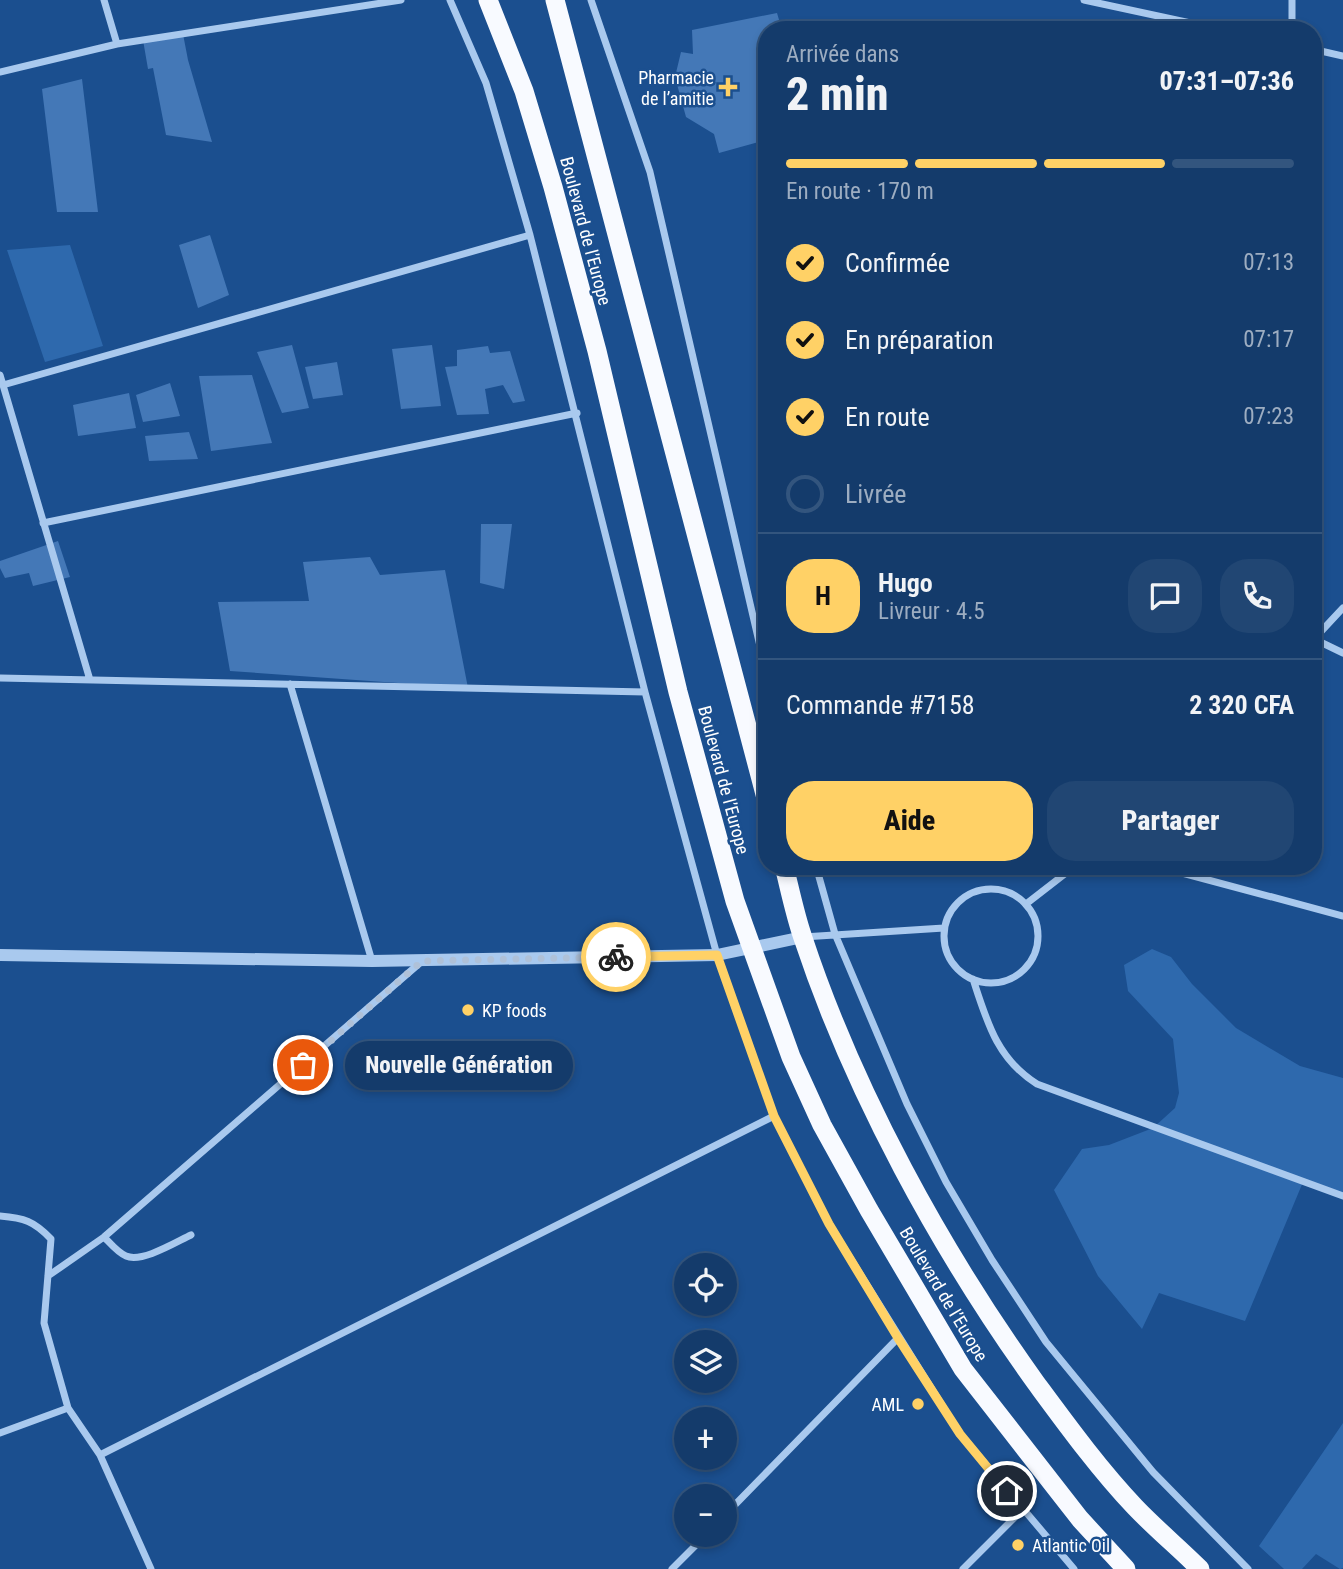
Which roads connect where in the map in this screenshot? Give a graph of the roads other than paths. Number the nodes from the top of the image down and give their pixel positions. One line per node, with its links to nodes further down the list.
1 (104, 0): 11 (street)
2 (401, 0): 11 (street)
3 (450, 0): 15 (street)
4 (488, 0): 39 (highway, Boulevard de l’Europe)
5 (555, 0): 29 (highway, Boulevard de l’Europe)
6 (591, 0): 22 (street)
7 (1084, 0): 9 (street)
8 (1292, 0): 10 (street)
9 (1181, 21)
10 (1292, 21)
11 (117, 44): 14 (street)
12 (1322, 51): 13 (street)
13 (1343, 56)
14 (0, 72)
15 (530, 235): 17 (street); 18 (street)
16 (0, 375): 17 (street)
17 (3, 385): 19 (street)
18 (577, 413): 19 (street); 28 (street)
19 (43, 523): 26 (street)
20 (1343, 608): 21 (street)
21 (1322, 629)
22 (758, 638)
23 (1322, 642): 24 (street)
24 (1343, 653)
25 (0, 678): 26 (street)
26 (90, 680): 27 (street)
27 (290, 684): 28 (street); 42 (street)
28 (645, 692): 41 (street)
29 (758, 757)
30 (786, 875): 38 (highway, Boulevard de l’Europe)
31 (819, 875): 37 (street)
32 (1063, 875): 34 (street)
33 (1190, 875): 35 (street)
34 (1026, 904): 36 (street); 44 (street)
35 (1343, 916)
36 (944, 928): 37 (street); 44 (street)
37 (835, 934): 38 (street); 64 (street)
38 (803, 937): 39 (street); 63 (highway, Boulevard de l’Europe)
39 (752, 948): 41 (street); 62 (highway, Boulevard de l’Europe)
40 (0, 955): 42 (street)
41 (717, 955): 43 (street); 45 (street)
42 (372, 961): 43 (street)
43 (422, 961): 49 (street)
44 (973, 979): 46 (street)
45 (774, 1116): 51 (street); 54 (street)
46 (1343, 1196)
47 (0, 1216): 50 (street)
48 (191, 1235): 49 (street)
49 (104, 1237): 50 (street)
50 (48, 1276): 52 (street)
51 (898, 1338): 55 (street); 56 (street)
52 (68, 1408): 53 (street); 54 (street)
53 (0, 1433)
54 (100, 1455): 58 (street)
55 (737, 1503)
56 (1023, 1510): 60 (street); 61 (street)
57 (694, 1547): 59 (street)
58 (151, 1569)
59 (673, 1569)
60 (963, 1569)
61 (1074, 1569)
62 (1126, 1569)
63 (1200, 1569)
64 (1248, 1569)

